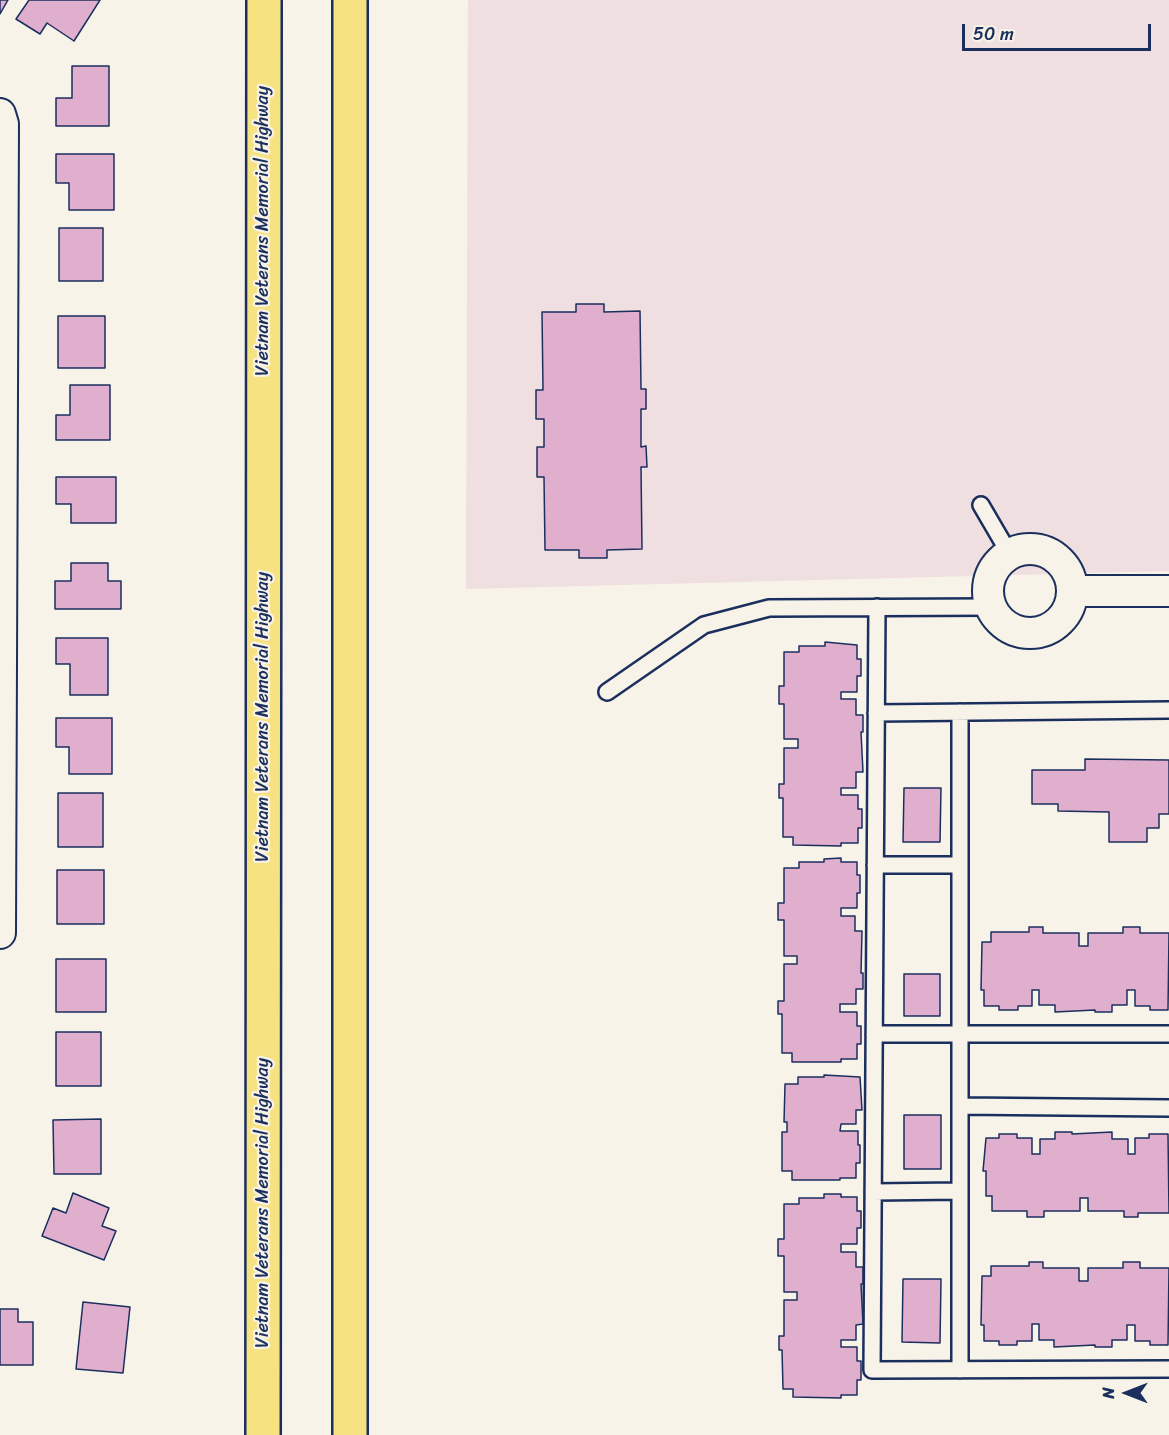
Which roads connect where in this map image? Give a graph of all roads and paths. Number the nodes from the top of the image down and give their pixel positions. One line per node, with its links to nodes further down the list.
1 (264, 0): 27 (highway, Vietnam Veterans Memorial Highway)
2 (350, 0): 28 (highway)
3 (0, 114): 4 (street)
4 (2, 414): 17 (street)
5 (981, 505): 6 (lane)
6 (1010, 554): 7 (street); 10 (street)
7 (1072, 591): 8 (street); 10 (street)
8 (1169, 591)
9 (877, 607): 10 (lane); 11 (lane); 14 (lane)
10 (991, 607)
11 (607, 692)
12 (1169, 710): 13 (lane)
13 (960, 712): 14 (lane); 16 (lane)
14 (876, 713): 15 (lane)
15 (875, 865): 16 (lane); 18 (lane)
16 (960, 865): 19 (lane)
17 (0, 933)
18 (874, 1034): 19 (lane); 24 (lane)
19 (960, 1034): 20 (lane); 21 (lane)
20 (1169, 1034)
21 (960, 1106): 22 (lane); 23 (lane)
22 (1169, 1108)
23 (960, 1191): 24 (lane); 26 (lane)
24 (873, 1192): 26 (lane)
25 (1169, 1369): 26 (lane)
26 (960, 1370)
27 (263, 1435)
28 (351, 1435)

